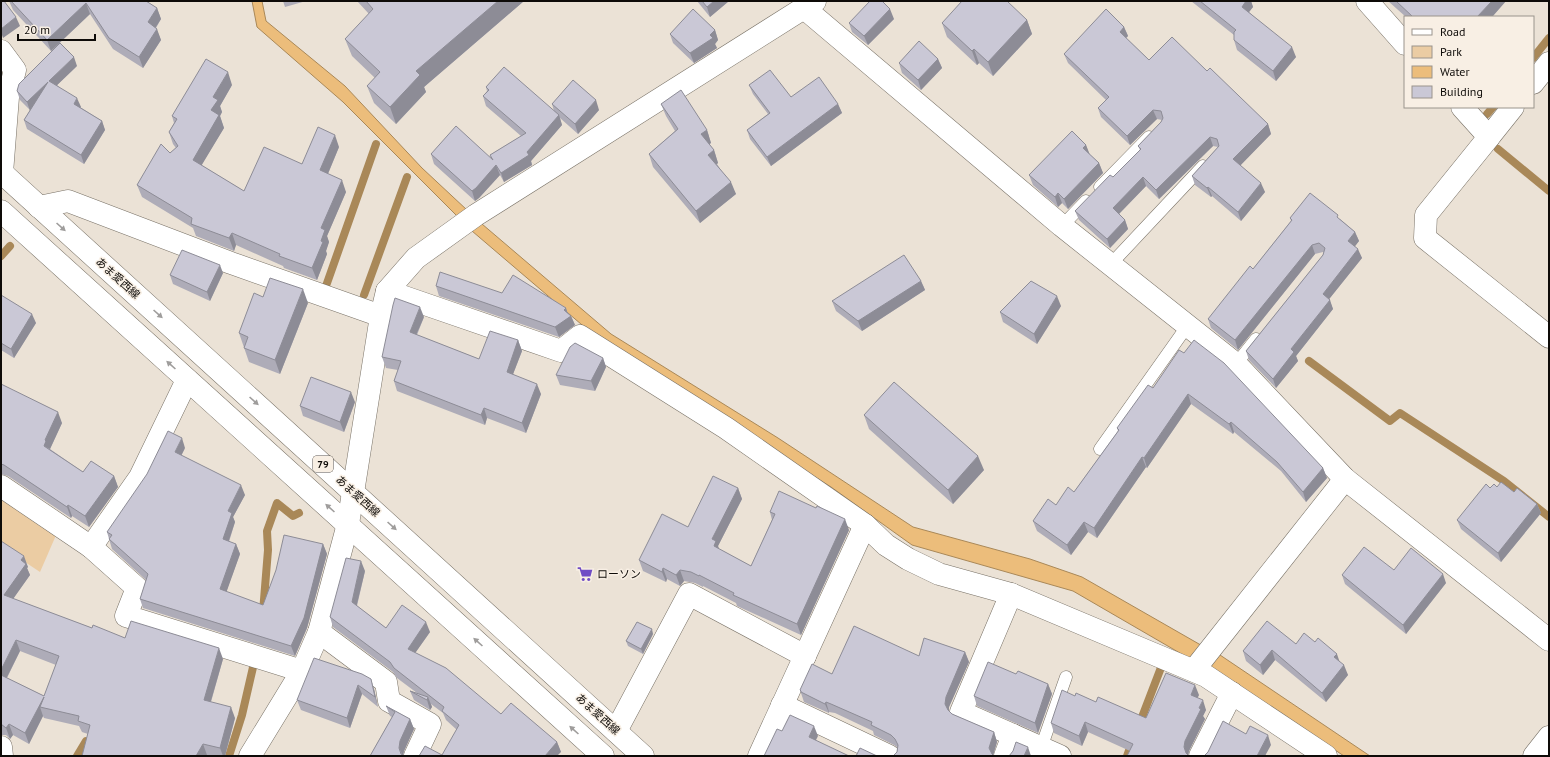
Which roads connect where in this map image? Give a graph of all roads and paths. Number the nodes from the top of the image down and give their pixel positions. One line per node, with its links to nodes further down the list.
1 (1367, 1): 3 (street)
2 (809, 4): 15 (street); 17 (street)
3 (1404, 43)
4 (1, 51): 12 (street)
5 (1549, 63): 6 (street)
6 (1534, 82)
7 (1463, 108): 10 (street)
8 (1512, 108): 10 (street)
9 (1159, 126): 15 (lane)
10 (1489, 137): 21 (street)
11 (1210, 159): 16 (lane)
12 (1, 173): 13 (street, あま愛西線 / 79)
13 (39, 207): 18 (street); 27 (street, あま愛西線 / 79, one-way to 27)
14 (1, 211): 23 (street, 79, one-way to 14)
15 (1062, 226): 16 (street)
16 (1111, 264): 19 (street)
17 (387, 291): 18 (street); 29 (street)
18 (381, 316): 27 (street)
19 (1188, 325): 22 (street); 24 (lane)
20 (1261, 333): 22 (lane)
21 (1549, 337)
22 (1236, 364): 25 (street)
23 (187, 380): 28 (street, 79, one-way to 23); 30 (street)
24 (1100, 449)
25 (1345, 479): 33 (street); 35 (street)
26 (1, 486): 30 (street)
27 (352, 490): 28 (street); 40 (street, あま愛西線 / 79, one-way to 40)
28 (348, 524): 32 (street); 48 (street, 79, one-way to 28)
29 (865, 525): 31 (street); 34 (street)
30 (91, 547): 36 (street)
31 (1011, 594): 35 (street); 41 (street)
32 (319, 632): 36 (street); 47 (street)
33 (1549, 640)
34 (805, 656): 39 (street); 40 (street)
35 (1201, 661): 38 (street)
36 (302, 671): 46 (street)
37 (1066, 677): 44 (lane)
38 (1232, 693): 53 (street); 54 (street)
39 (782, 705): 50 (street); 51 (street)
40 (616, 731): 49 (street, あま愛西線 / 79)
41 (1013, 735): 44 (street); 52 (street)
42 (1549, 737): 55 (street)
43 (1, 747): 45 (street)
44 (1050, 752)
45 (2, 756)
46 (250, 756)
47 (415, 756)
48 (603, 756)
49 (643, 756)
50 (759, 756)
51 (889, 756)
52 (1005, 756)
53 (1200, 756)
54 (1326, 756)
55 (1534, 756)

